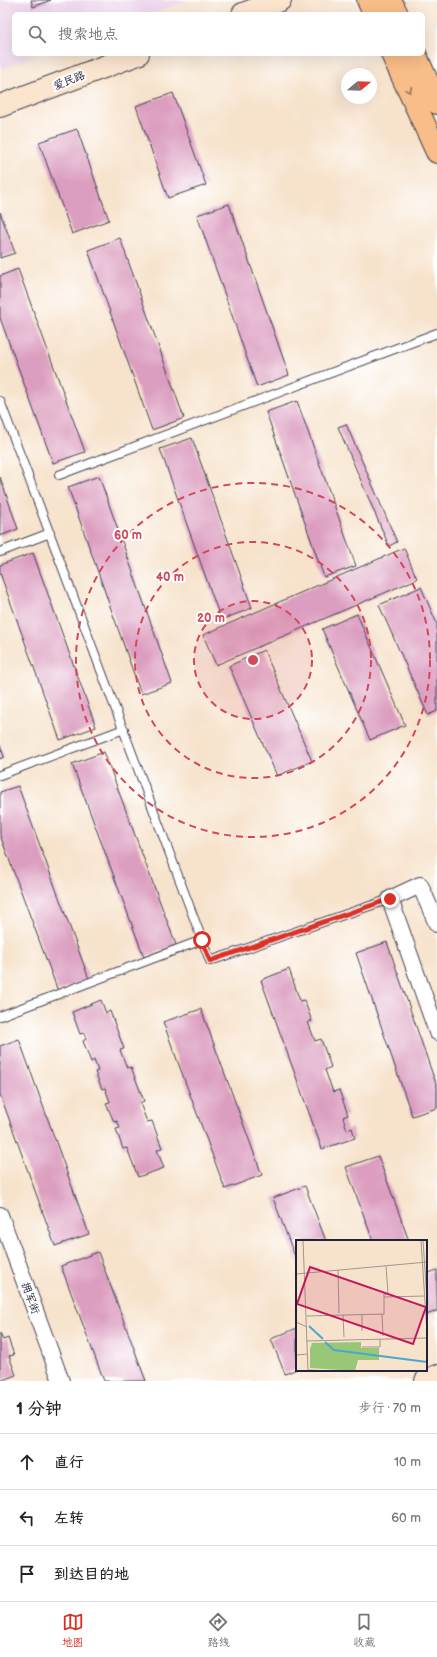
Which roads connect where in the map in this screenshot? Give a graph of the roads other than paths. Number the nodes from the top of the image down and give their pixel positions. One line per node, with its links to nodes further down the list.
1 (280, 0): 4 (street)
2 (368, 0): 5 (main road)
3 (390, 0): 6 (main road)
4 (248, 12)
5 (373, 12)
6 (396, 12)
7 (133, 56): 11 (street, 爱民路)
8 (393, 56): 12 (main road, one-way to 12)
9 (416, 56): 10 (main road)
10 (437, 103)
11 (0, 106)
12 (437, 152)
13 (437, 333): 15 (lane)
14 (0, 401): 16 (lane)
15 (59, 475)
16 (50, 533): 17 (lane); 18 (lane)
17 (0, 552)
18 (124, 729): 19 (lane); 22 (lane)
19 (0, 775)
20 (390, 899): 21 (street); 22 (lane); 24 (street)
21 (437, 924)
22 (202, 940): 23 (lane)
23 (0, 1016)
24 (437, 1032)
25 (0, 1215): 27 (street, 拥军街)
26 (437, 1376): 28 (street)
27 (61, 1381)
28 (426, 1381)

